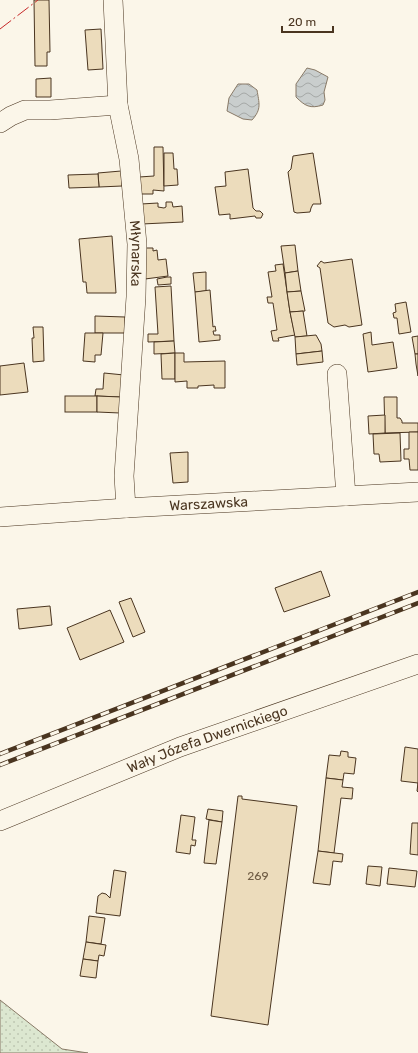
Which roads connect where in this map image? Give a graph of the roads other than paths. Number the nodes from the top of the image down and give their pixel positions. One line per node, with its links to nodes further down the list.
1 (113, 0): 2 (street, Młynarska)
2 (118, 105): 3 (street); 7 (street, Młynarska)
3 (0, 123)
4 (338, 374): 6 (street)
5 (418, 492): 6 (street, Warszawska)
6 (346, 496): 7 (street, Warszawska)
7 (126, 508): 8 (street, Warszawska)
8 (0, 517)
9 (418, 664): 10 (street, Wały Józefa Dwernickiego)
10 (0, 821)

